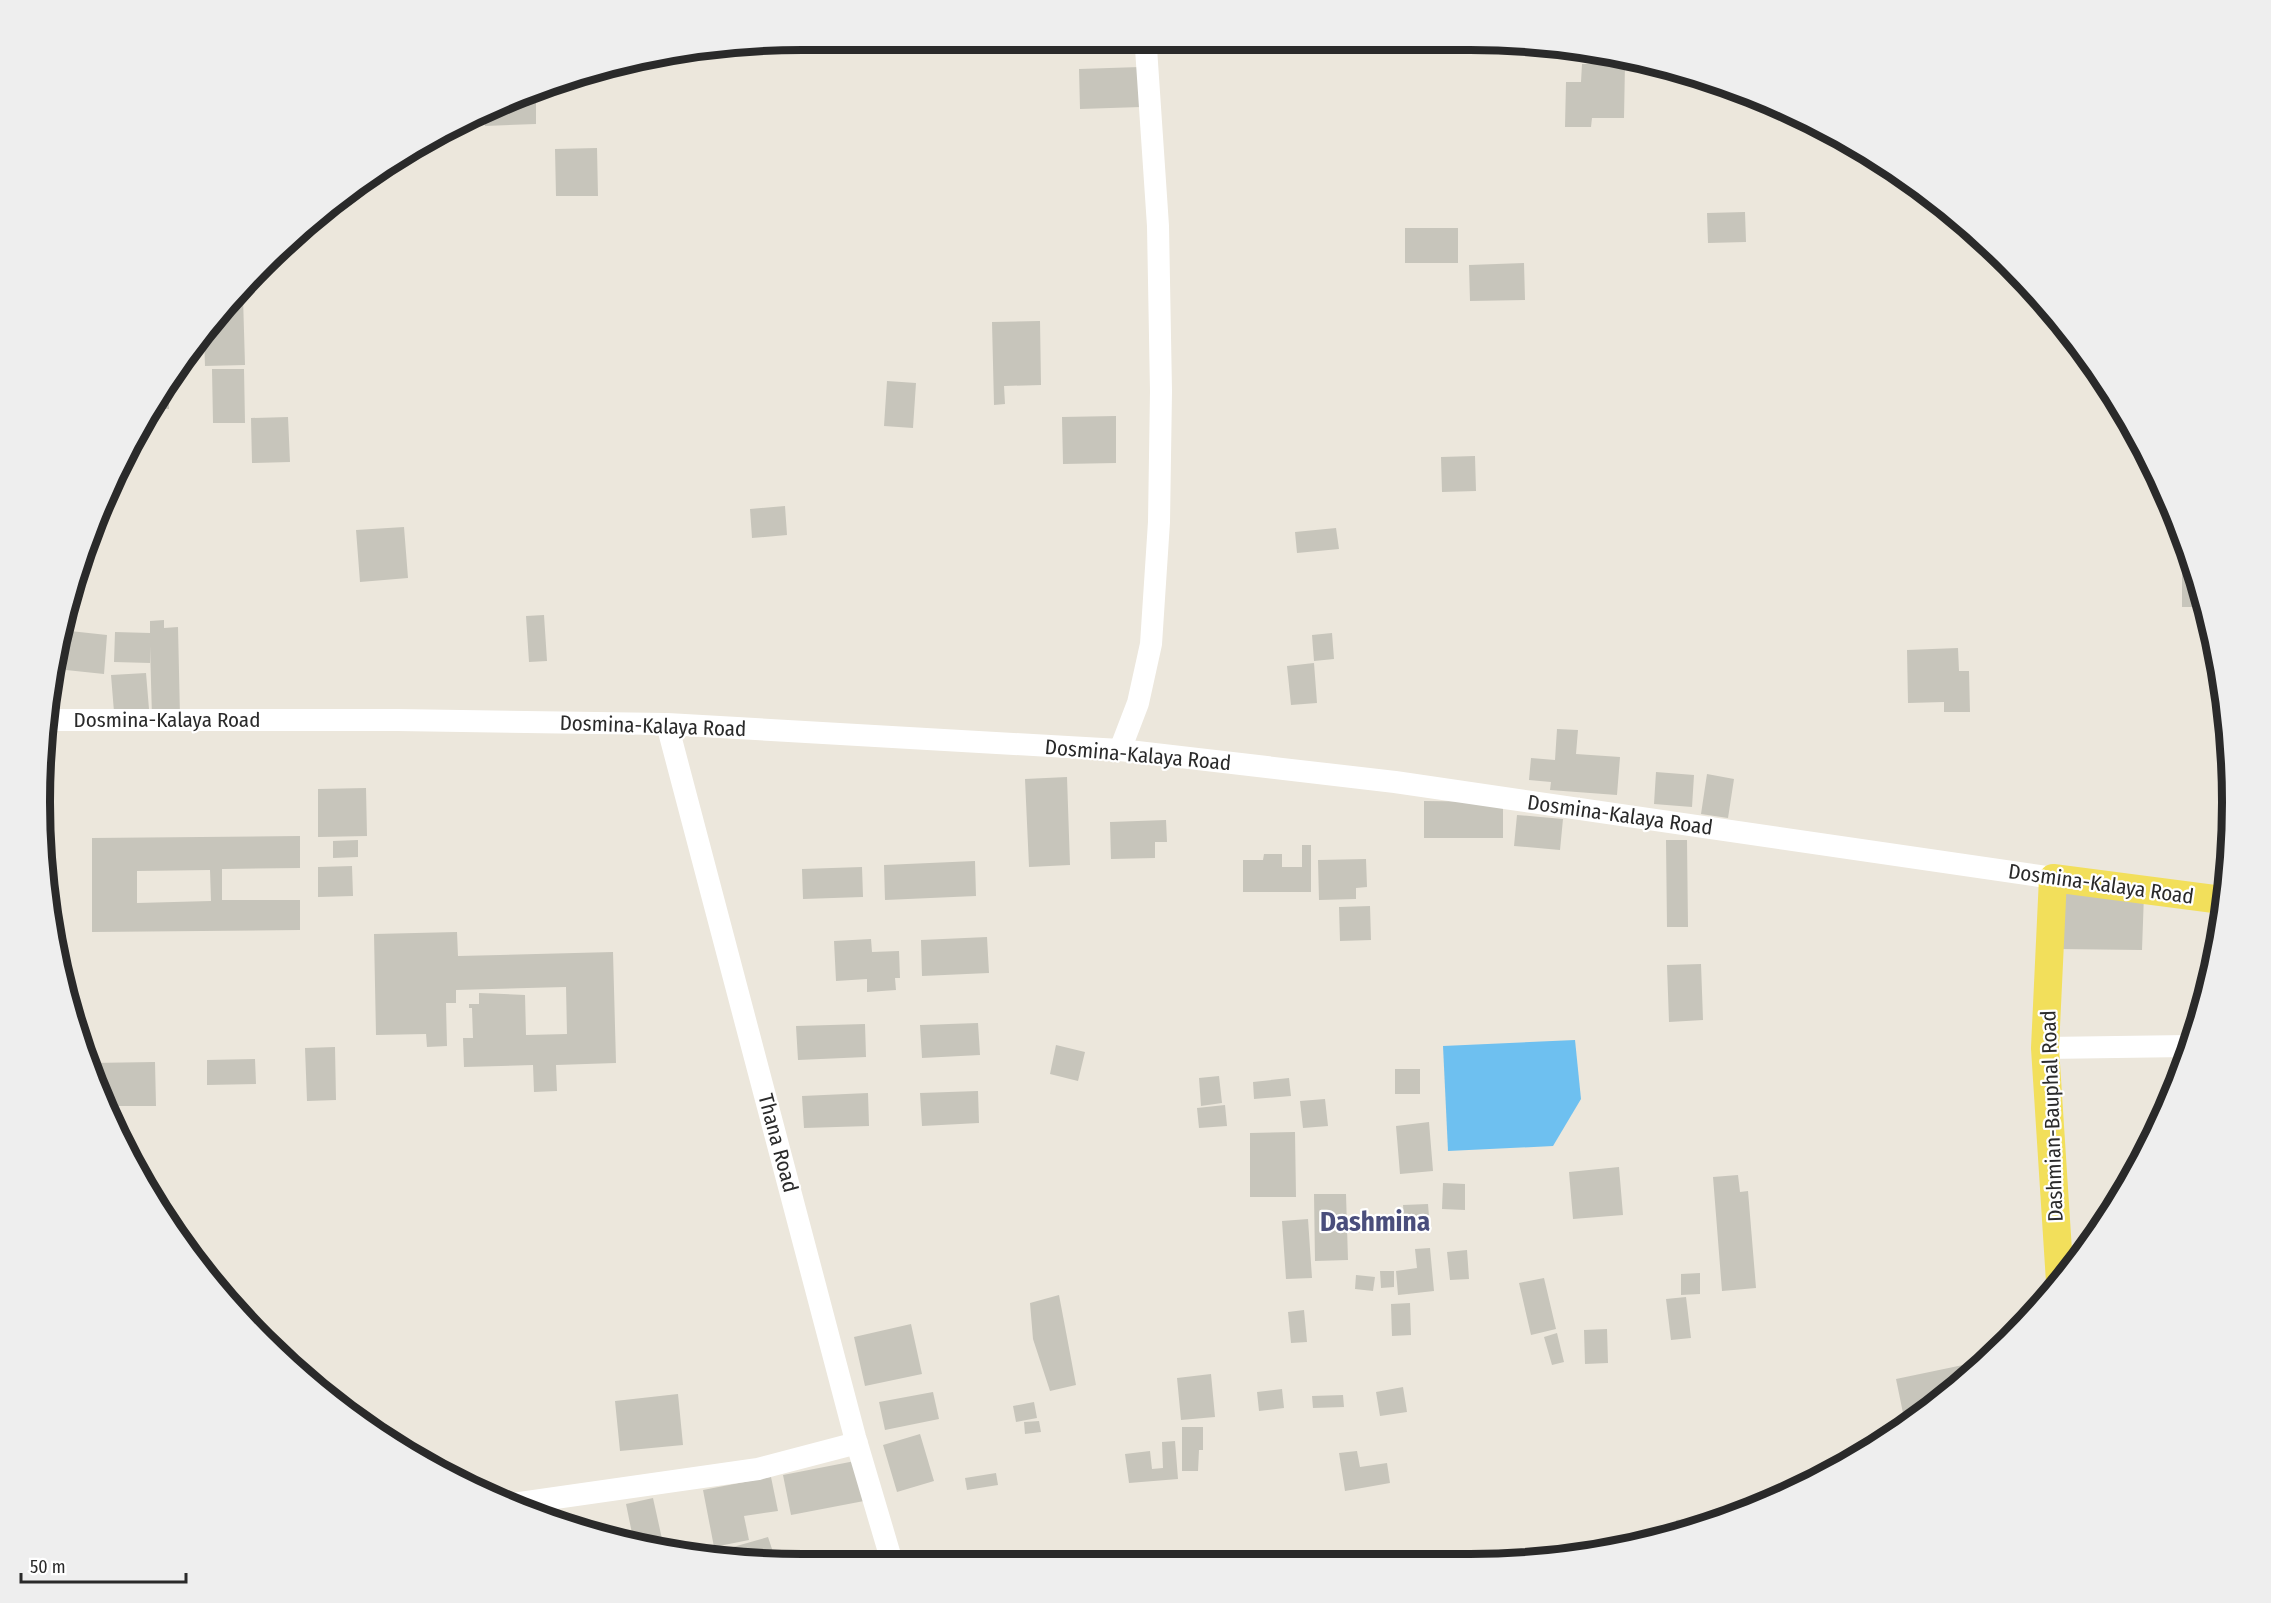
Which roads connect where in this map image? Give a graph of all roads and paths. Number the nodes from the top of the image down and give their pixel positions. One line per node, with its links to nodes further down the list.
1 (1146, 50): 4 (street)
2 (54, 720): 3 (street, Dosmina-Kalaya Road)
3 (668, 724): 4 (street, Dosmina-Kalaya Road); 10 (street, Thana Road)
4 (1120, 750): 5 (street, Dosmina-Kalaya Road)
5 (2053, 878): 6 (main road, Dosmina-Kalaya Road); 8 (main road, Dashmian-Bauphal Road)
6 (2215, 899)
7 (2181, 1046): 8 (street)
8 (2044, 1048): 9 (main road, Dashmian-Bauphal Road)
9 (2059, 1268)
10 (857, 1443): 11 (street); 12 (street, Thana Road)
11 (529, 1502)
12 (890, 1554)

